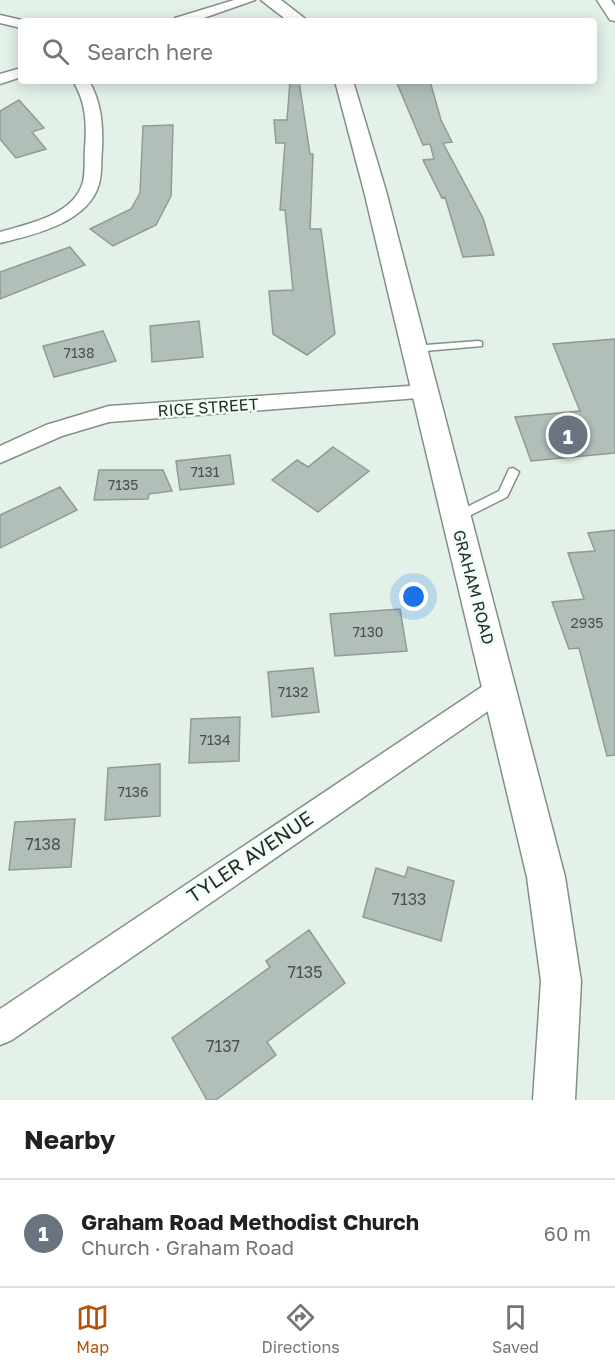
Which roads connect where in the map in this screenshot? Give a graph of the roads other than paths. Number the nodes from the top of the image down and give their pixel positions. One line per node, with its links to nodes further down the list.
1 (248, 0): 5 (street)
2 (270, 0): 6 (street)
3 (604, 0): 4 (street)
4 (615, 17)
5 (190, 18)
6 (295, 18)
7 (0, 19): 8 (street)
8 (18, 23)
9 (18, 73): 10 (street)
10 (0, 79)
11 (83, 84): 13 (street)
12 (345, 84): 15 (street, GRAHAM ROAD)
13 (0, 238)
14 (478, 344): 15 (lane)
15 (413, 349): 16 (street, GRAHAM ROAD)
16 (424, 392): 17 (street, RICE STREET); 19 (street, GRAHAM ROAD)
17 (0, 455)
18 (513, 472): 19 (lane)
19 (456, 517): 20 (street, GRAHAM ROAD)
20 (501, 688): 21 (street, TYLER AVENUE); 22 (street, GRAHAM ROAD)
21 (0, 1028)
22 (554, 1100)

